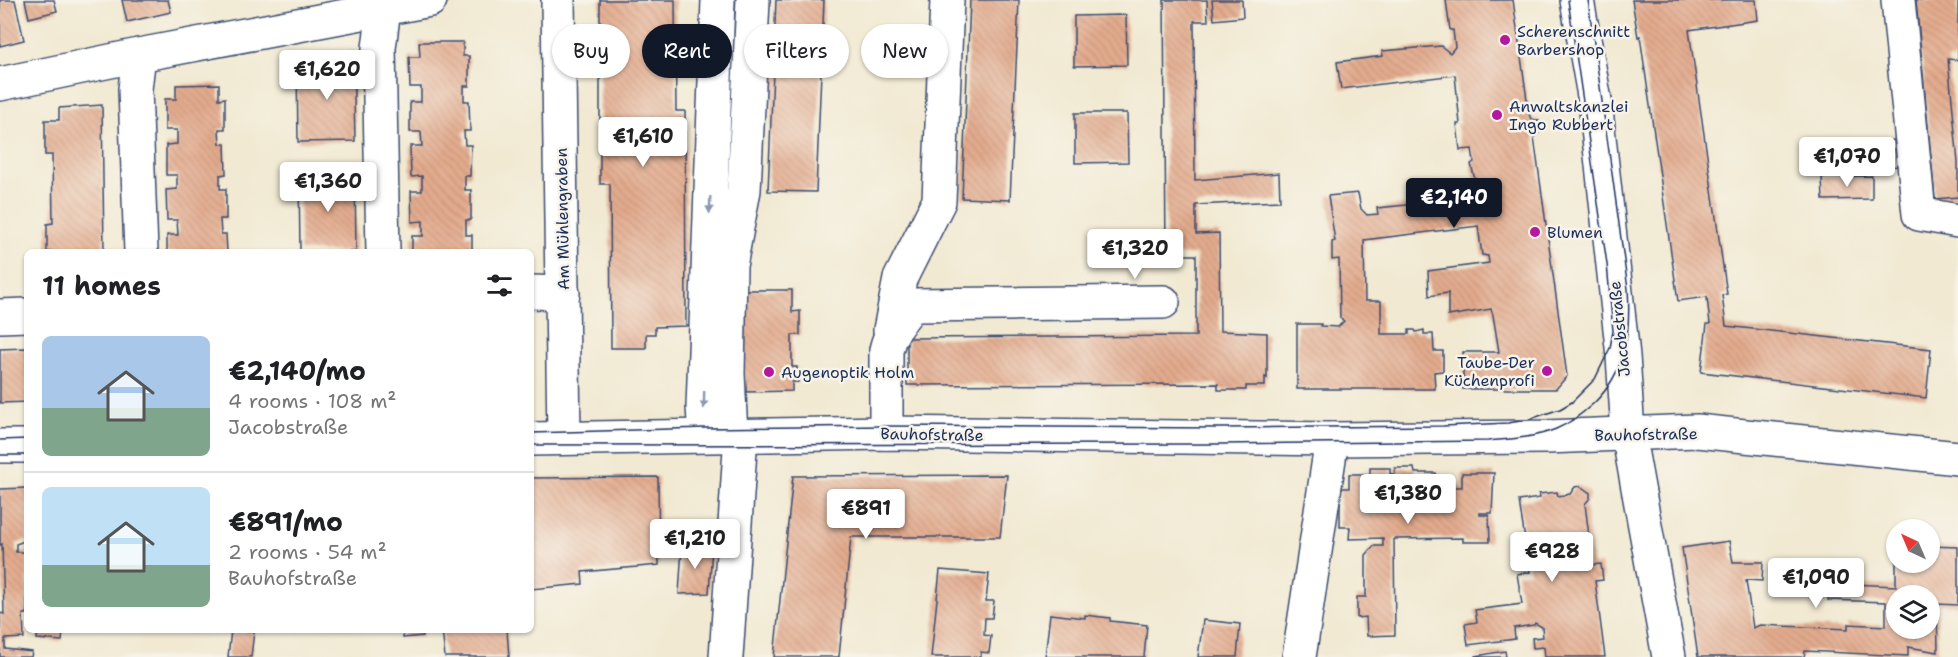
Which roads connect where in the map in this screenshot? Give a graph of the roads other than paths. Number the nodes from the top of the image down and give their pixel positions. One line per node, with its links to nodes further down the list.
1 (430, 0): 8 (street)
2 (558, 0): 15 (street, Am Mühlengraben)
3 (718, 0): 22 (street, one-way to 22)
4 (753, 0): 22 (street)
5 (947, 0): 19 (street)
6 (1576, 0): 21 (street, Jacobstraße)
7 (1898, 0): 11 (street)
8 (384, 8): 9 (street); 13 (street)
9 (139, 55): 10 (street); 12 (street)
10 (0, 84)
11 (1958, 222)
12 (141, 249)
13 (383, 249)
14 (534, 292): 15 (street)
15 (563, 293): 23 (street, Am Mühlengraben)
16 (1163, 303): 19 (street)
17 (24, 315): 18 (street)
18 (0, 316)
19 (889, 338): 20 (street)
20 (886, 433): 22 (street, Bauhofstraße); 25 (street, Bauhofstraße)
21 (1628, 434): 25 (street, Bauhofstraße); 28 (street, Bauhofstraße); 31 (street, Jacobstraße)
22 (726, 435): 23 (street, Bauhofstraße); 29 (street)
23 (564, 438): 24 (street, Bauhofstraße)
24 (534, 439)
25 (1332, 439): 30 (street)
26 (0, 446): 27 (street)
27 (24, 446)
28 (1958, 458)
29 (726, 657)
30 (1299, 657)
31 (1669, 657)

